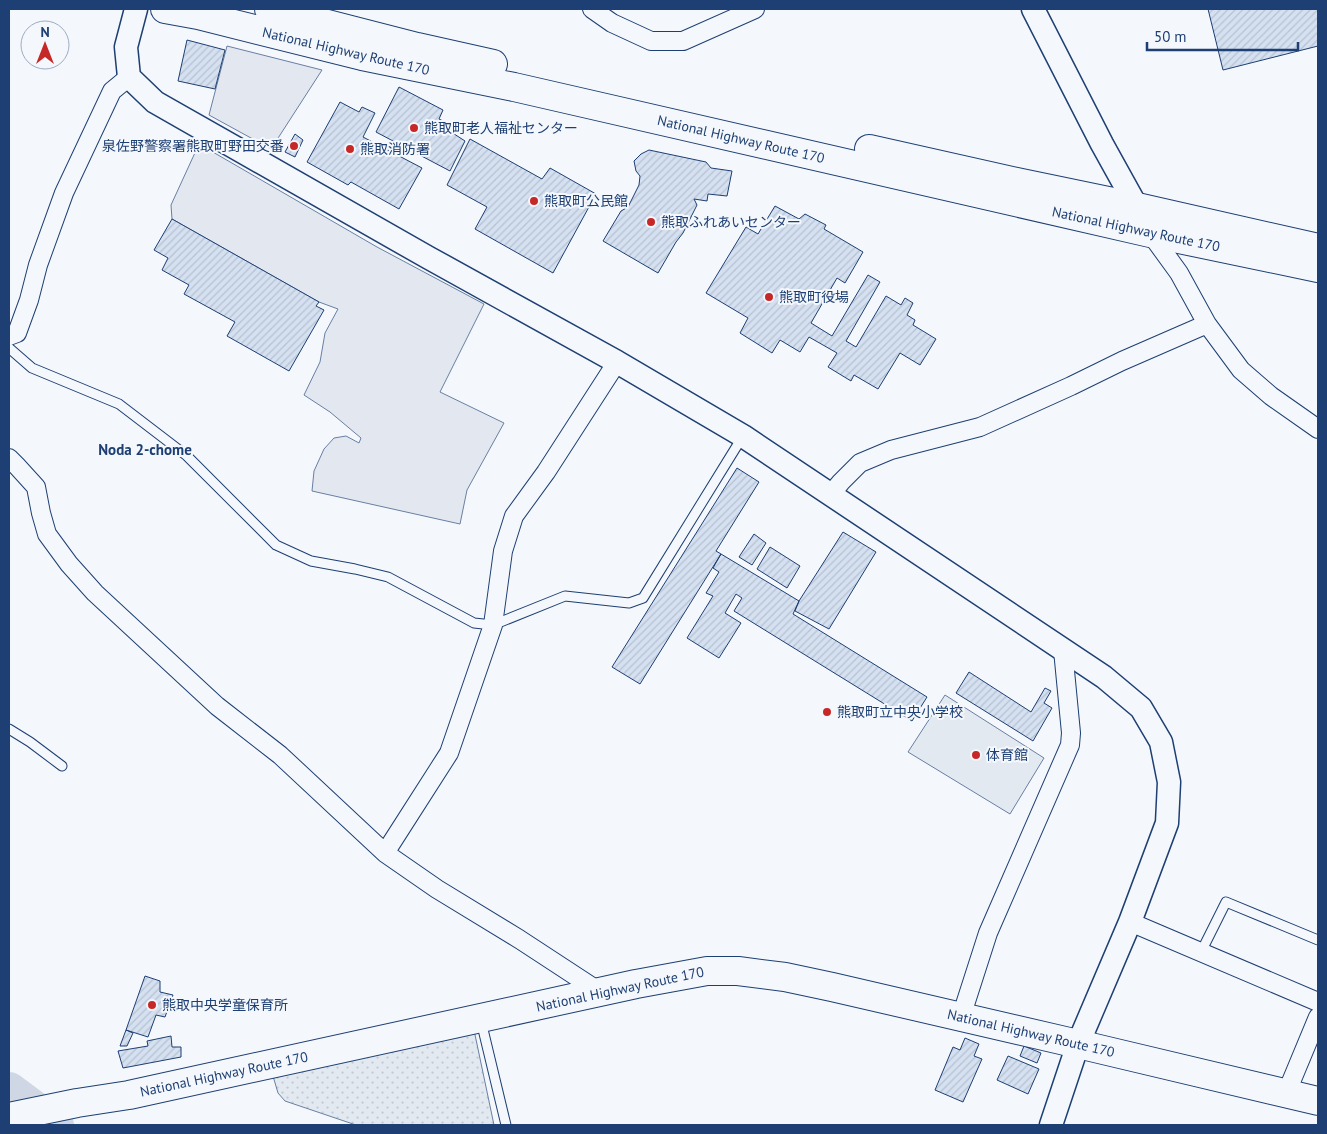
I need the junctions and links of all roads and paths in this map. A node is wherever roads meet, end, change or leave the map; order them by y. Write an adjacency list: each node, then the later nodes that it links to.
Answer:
1 (136, 9): 7 (street)
2 (165, 9): 9 (highway, National Highway Route 170)
3 (269, 9): 8 (highway, National Highway Route 170)
4 (592, 9): 5 (street)
5 (756, 9)
6 (1034, 9): 8 (street)
7 (129, 77): 13 (street); 15 (street)
8 (1137, 206): 9 (street); 10 (highway, National Highway Route 170)
9 (1150, 233): 11 (highway, National Highway Route 170); 12 (street)
10 (1318, 248)
11 (1318, 268)
12 (1207, 324): 16 (street); 19 (street)
13 (9, 336)
14 (9, 348): 20 (lane)
15 (617, 362): 17 (street); 20 (street)
16 (1318, 428)
17 (743, 436): 19 (street); 20 (lane)
18 (9, 458): 24 (street)
19 (831, 494): 21 (street)
20 (493, 625): 24 (street)
21 (1063, 650): 25 (street); 30 (street)
22 (9, 729): 23 (lane)
23 (62, 766)
24 (385, 853): 28 (street)
25 (1130, 922): 27 (street); 33 (street)
26 (1318, 940): 27 (lane)
27 (1202, 952): 29 (street)
28 (600, 992): 30 (highway, National Highway Route 170); 32 (highway, National Highway Route 170)
29 (1318, 1002)
30 (961, 1017): 33 (highway, National Highway Route 170)
31 (1318, 1017): 34 (street)
32 (480, 1018): 36 (highway, National Highway Route 170); 37 (lane)
33 (1078, 1044): 34 (highway, National Highway Route 170); 38 (street)
34 (1286, 1094): 35 (highway, National Highway Route 170)
35 (1318, 1102)
36 (9, 1117)
37 (506, 1125)
38 (1051, 1125)

